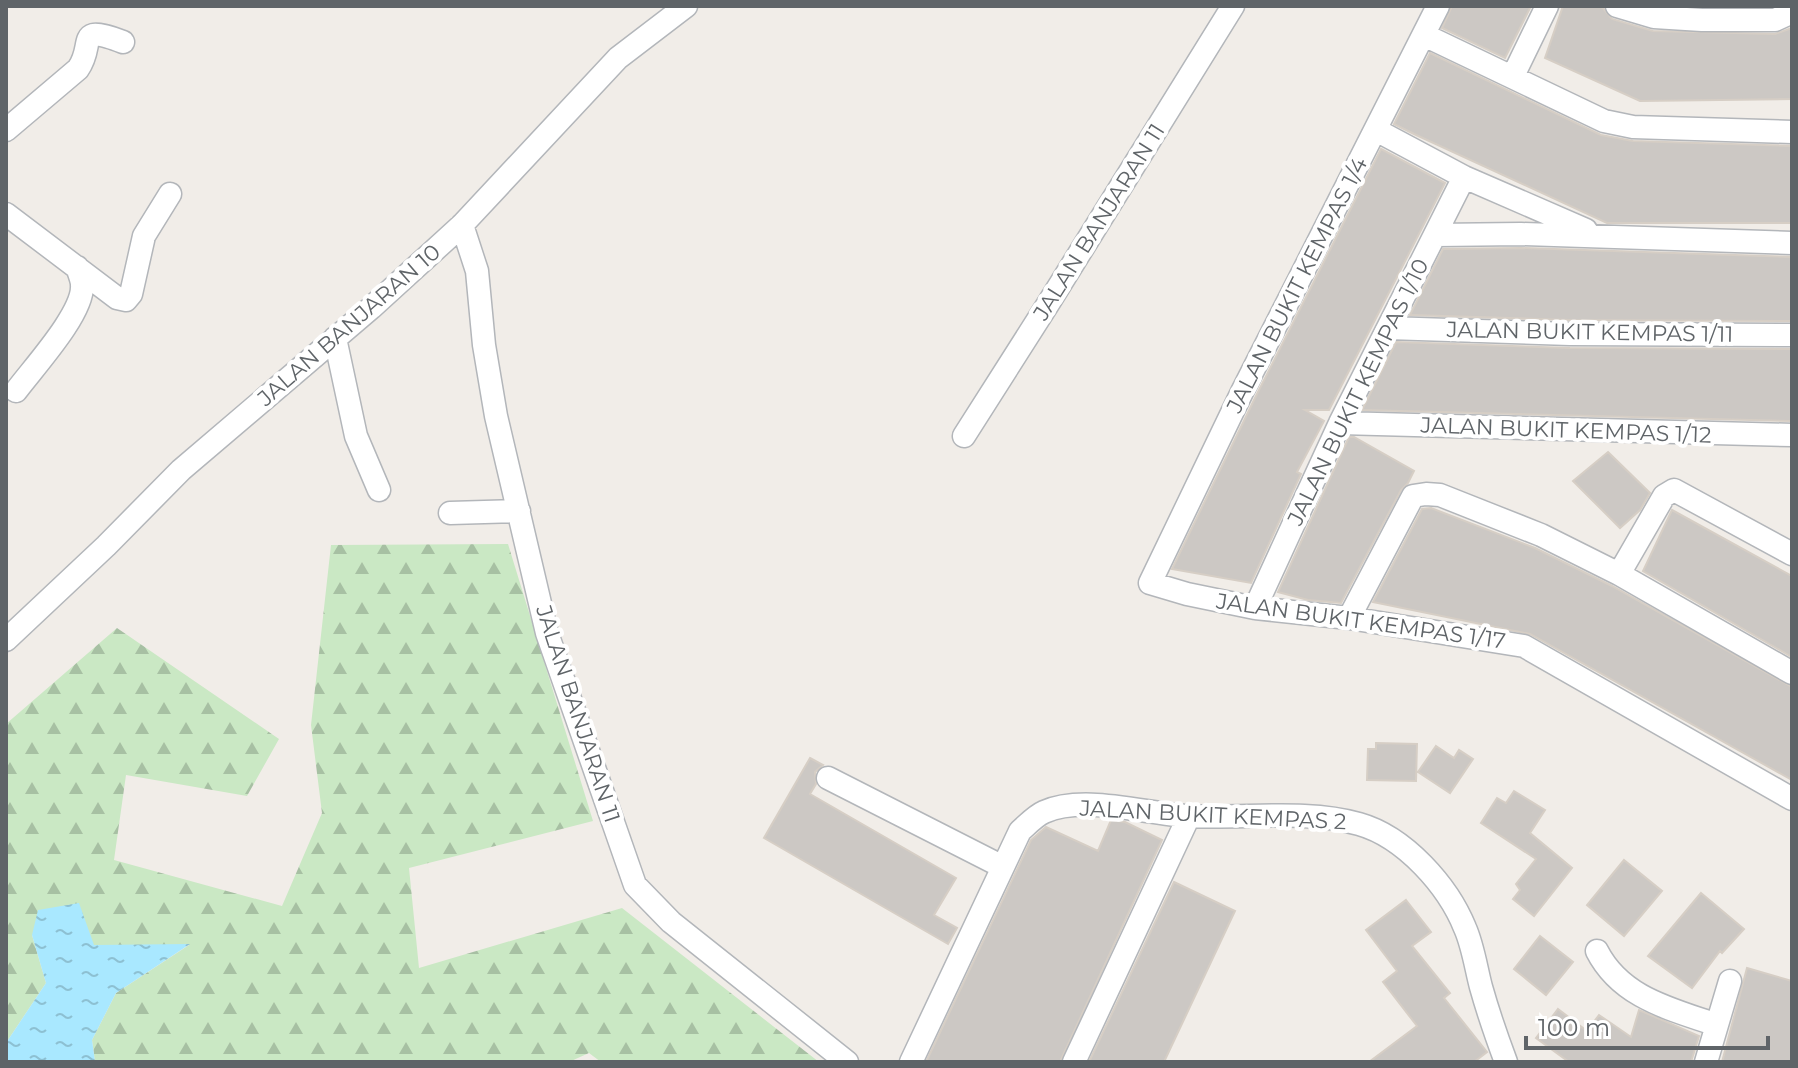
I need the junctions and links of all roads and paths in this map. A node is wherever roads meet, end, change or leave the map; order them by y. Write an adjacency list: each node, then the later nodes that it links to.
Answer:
1 (686, 6): 18 (street, JALAN BANJARAN 10)
2 (1233, 6): 29 (street, JALAN BANJARAN 11)
3 (1438, 6): 9 (street, JALAN BUKIT KEMPAS 1/4)
4 (1547, 6): 11 (street)
5 (1617, 6): 7 (street)
6 (1792, 8): 8 (street)
7 (1657, 12): 8 (street)
8 (1702, 13)
9 (1424, 35): 11 (street); 13 (street, JALAN BUKIT KEMPAS 1/4)
10 (123, 42): 12 (street)
11 (1513, 76): 14 (street)
12 (6, 130)
13 (1376, 130): 15 (street); 34 (street, JALAN BUKIT KEMPAS 1/4)
14 (1792, 132)
15 (1464, 177): 19 (street, JALAN BUKIT KEMPAS 1/10); 20 (street)
16 (170, 194): 22 (street)
17 (6, 214): 22 (street)
18 (462, 225): 25 (street, JALAN BANJARAN 10); 31 (street, JALAN BANJARAN 11)
19 (1436, 235): 20 (street); 23 (street, JALAN BUKIT KEMPAS 1/10)
20 (1606, 237): 21 (street)
21 (1792, 243)
22 (77, 267): 26 (street)
23 (1388, 328): 24 (street, JALAN BUKIT KEMPAS 1/11); 27 (street, JALAN BUKIT KEMPAS 1/10)
24 (1792, 335)
25 (335, 338): 30 (street); 38 (street, JALAN BANJARAN 10)
26 (16, 391)
27 (1340, 423): 28 (street, JALAN BUKIT KEMPAS 1/12); 36 (street, JALAN BUKIT KEMPAS 1/10)
28 (1792, 435)
29 (964, 436)
30 (379, 490)
31 (519, 511): 32 (street); 48 (street, JALAN BANJARAN 11)
32 (450, 513)
33 (1792, 554): 35 (street)
34 (1158, 566): 36 (street, JALAN BUKIT KEMPAS 1/17)
35 (1619, 574): 37 (street); 39 (street)
36 (1255, 608): 37 (street, JALAN BUKIT KEMPAS 1/17)
37 (1349, 618): 41 (street, JALAN BUKIT KEMPAS 1/17)
38 (6, 640)
39 (1792, 673)
40 (828, 778): 43 (street)
41 (1792, 799)
42 (1189, 816): 43 (street, JALAN BUKIT KEMPAS 2); 47 (street, JALAN BUKIT KEMPAS 2); 50 (street)
43 (1003, 867): 49 (street)
44 (1597, 951): 46 (street)
45 (1730, 981): 46 (street)
46 (1717, 1025): 51 (street)
47 (1502, 1060)
48 (847, 1062)
49 (911, 1062)
50 (1074, 1062)
51 (1706, 1062)

